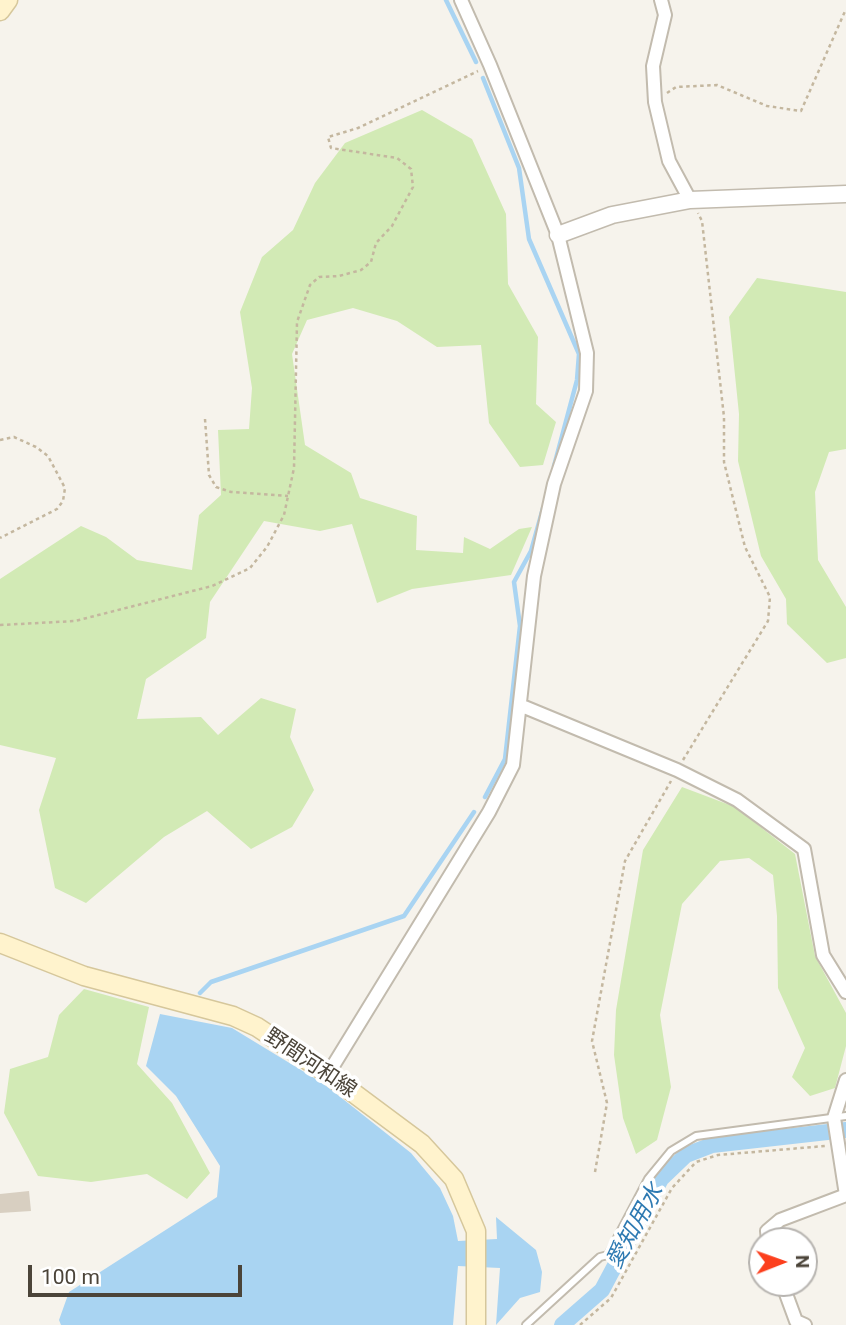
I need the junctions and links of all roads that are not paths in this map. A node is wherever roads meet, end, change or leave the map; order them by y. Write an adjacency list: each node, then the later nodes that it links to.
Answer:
1 (8, 0): 4 (main road)
2 (461, 0): 7 (street)
3 (662, 0): 6 (street)
4 (0, 11)
5 (846, 194): 6 (street)
6 (690, 200): 7 (street)
7 (558, 234): 8 (street)
8 (522, 706): 10 (street); 11 (street)
9 (0, 943): 11 (main road, 野間河和線)
10 (846, 992)
11 (328, 1074): 18 (main road, 野間河和線)
12 (846, 1080): 13 (street)
13 (840, 1117): 14 (street); 19 (lane)
14 (841, 1143): 15 (street)
15 (846, 1196): 16 (street)
16 (772, 1227)
17 (787, 1297): 20 (street)
18 (476, 1325)
19 (526, 1325)
20 (805, 1325)

